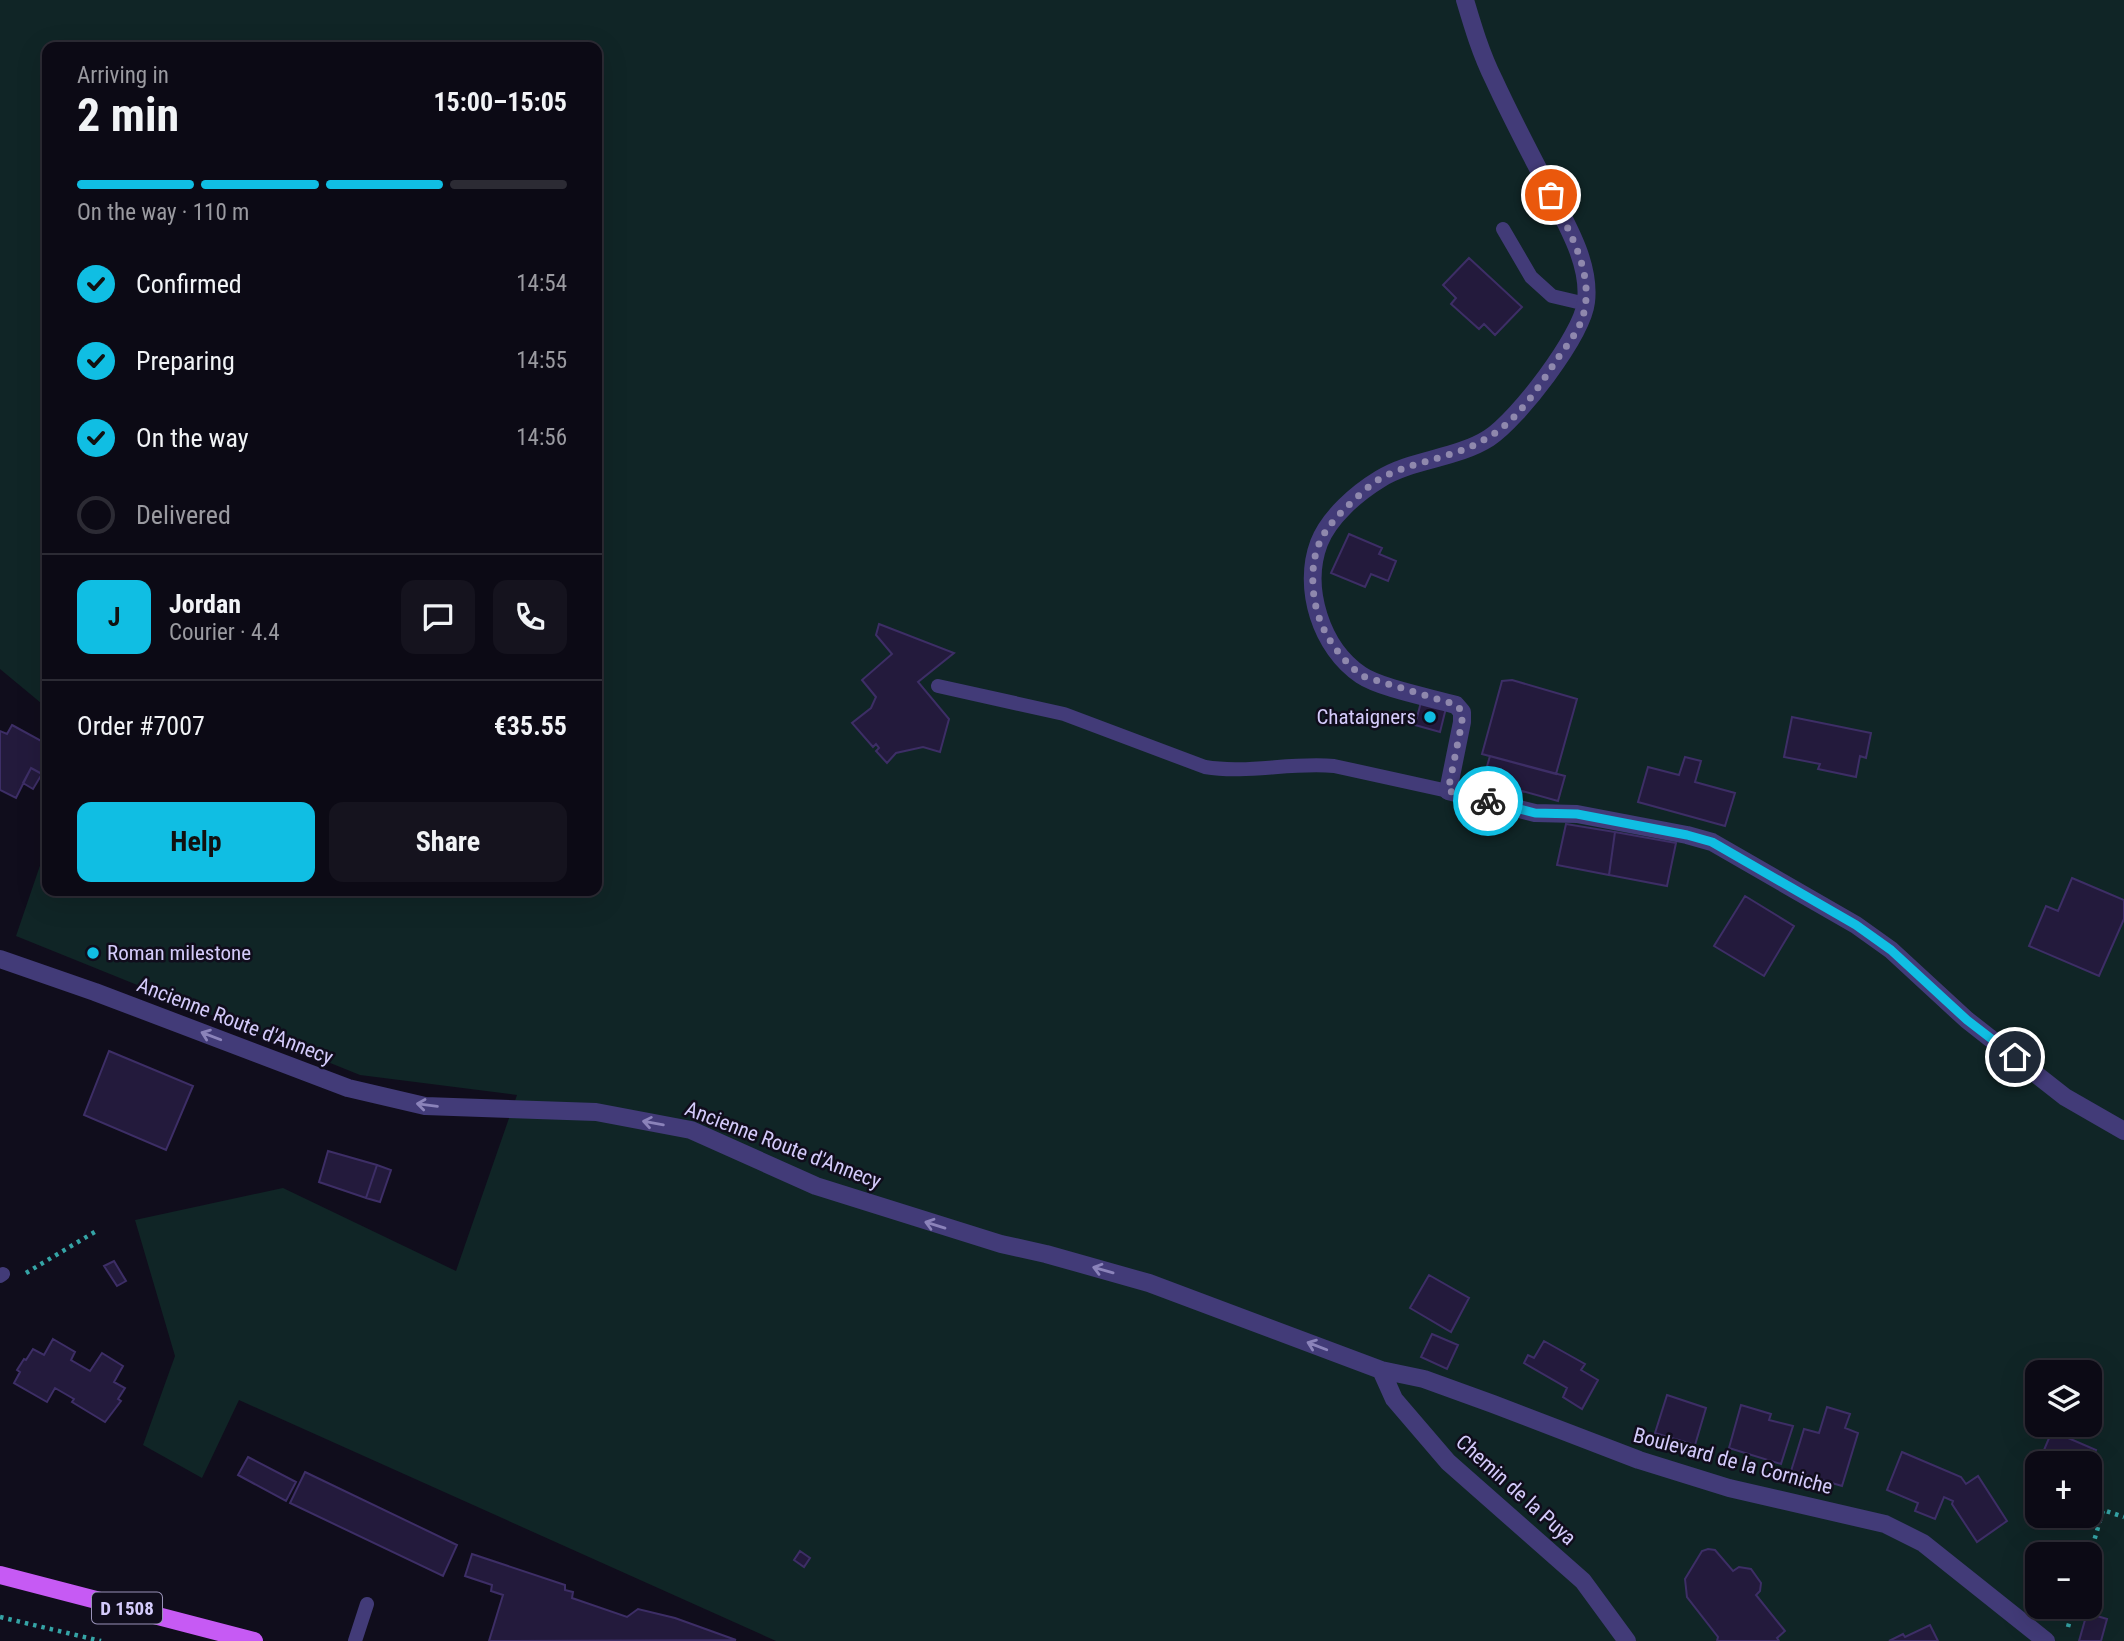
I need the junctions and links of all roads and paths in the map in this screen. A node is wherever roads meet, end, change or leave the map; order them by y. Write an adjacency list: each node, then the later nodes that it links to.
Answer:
1 (1465, 0): 3 (street)
2 (1503, 229): 3 (lane)
3 (1586, 303): 5 (street)
4 (938, 686): 5 (lane)
5 (1448, 791): 7 (street)
6 (0, 959): 10 (street, Ancienne Route d'Annecy, one-way to 6)
7 (2124, 1131)
8 (98, 1230): 9 (path)
9 (2, 1275)
10 (1381, 1370): 19 (street, Chemin de la Puya); 20 (street, Boulevard de la Corniche)
11 (2124, 1517): 12 (path)
12 (2094, 1542)
13 (0, 1575): 17 (main road, D 1508)
14 (367, 1604): 18 (lane)
15 (0, 1617): 16 (path)
16 (101, 1641)
17 (254, 1641)
18 (355, 1641)
19 (1627, 1641)
20 (2046, 1641)

